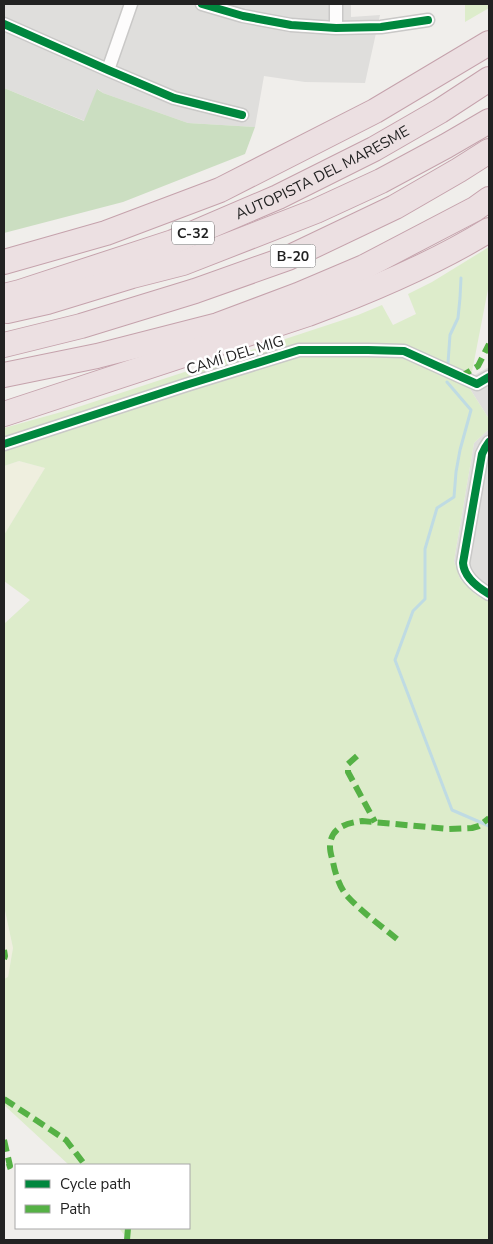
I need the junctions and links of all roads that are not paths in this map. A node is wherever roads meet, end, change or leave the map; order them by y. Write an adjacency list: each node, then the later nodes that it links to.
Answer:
1 (131, 4): 9 (street)
2 (202, 4): 6 (street)
3 (336, 4): 6 (street)
4 (428, 20): 6 (street)
5 (4, 24): 9 (street)
6 (336, 28)
7 (489, 33): 11 (highway)
8 (489, 43): 11 (highway)
9 (108, 70): 12 (street)
10 (489, 79): 18 (highway, AUTOPISTA DEL MARESME / C-32)
11 (407, 93): 17 (highway)
12 (242, 115)
13 (489, 121): 19 (highway, B-20)
14 (489, 150): 22 (highway, B-20)
15 (489, 199): 21 (highway)
16 (489, 230): 20 (highway)
17 (4, 262)
18 (4, 296)
19 (4, 312)
20 (308, 314): 21 (highway); 25 (highway)
21 (185, 334): 23 (highway)
22 (4, 345)
23 (4, 375)
24 (489, 377): 27 (street, CAMÍ DEL MIG)
25 (4, 414)
26 (489, 442): 28 (street)
27 (4, 444)
28 (489, 594)

